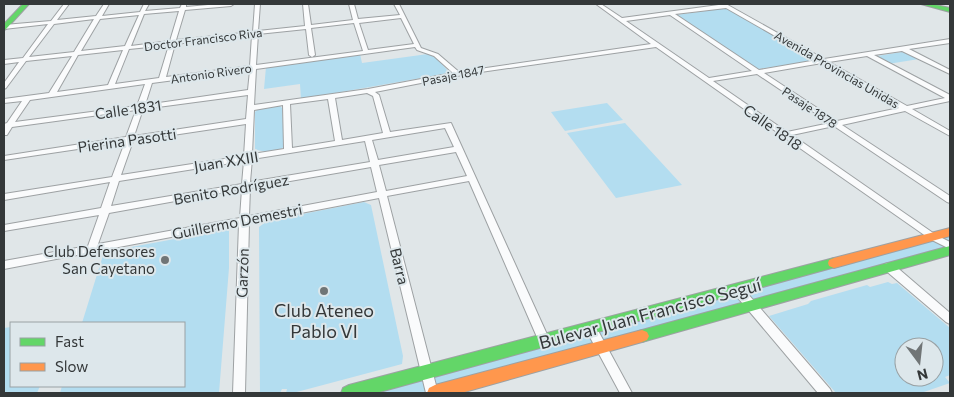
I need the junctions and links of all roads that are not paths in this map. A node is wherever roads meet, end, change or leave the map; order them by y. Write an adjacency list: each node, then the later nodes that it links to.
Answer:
1 (18, 4): 23 (main road)
2 (26, 4): 23 (main road)
3 (66, 4): 21 (street)
4 (106, 4): 18 (street)
5 (146, 4): 16 (street)
6 (230, 4): 14 (street)
7 (257, 4): 25 (street, Garzón)
8 (305, 4): 24 (street)
9 (351, 4): 22 (street)
10 (397, 4): 19 (street)
11 (598, 4): 20 (street, Calle 1818)
12 (924, 4): 15 (main road)
13 (725, 5): 17 (street); 37 (street, Avenida Provincias Unidas)
14 (184, 6): 16 (street); 27 (street)
15 (950, 10)
16 (143, 12): 18 (street); 30 (street)
17 (670, 13): 20 (street); 40 (street, Pasaje 1878)
18 (98, 16): 21 (street); 33 (street)
19 (402, 16): 22 (street, Doctor Francisco Riva); 28 (street)
20 (620, 20): 29 (street, Calle 1818)
21 (53, 21): 23 (street); 36 (street)
22 (357, 21): 24 (street, Doctor Francisco Riva); 32 (street)
23 (4, 25)
24 (308, 27): 25 (street, Doctor Francisco Riva); 35 (street)
25 (255, 33): 27 (street, Doctor Francisco Riva); 39 (street, Garzón)
26 (950, 41): 31 (street)
27 (173, 42): 30 (street, Doctor Francisco Riva); 43 (street)
28 (417, 45): 32 (street, Antonio Rivero); 42 (street)
29 (656, 45): 42 (street, Pasaje 1847); 44 (street, Calle 1818)
30 (127, 48): 33 (street, Doctor Francisco Riva); 47 (street)
31 (903, 48): 34 (street); 41 (street)
32 (366, 52): 39 (street, Antonio Rivero)
33 (76, 53): 36 (street, Doctor Francisco Riva); 50 (street)
34 (866, 54): 37 (street); 53 (street)
35 (312, 55)
36 (25, 59): 38 (street, Doctor Francisco Riva); 46 (street)
37 (824, 61): 40 (street); 58 (street, Avenida Provincias Unidas)
38 (4, 62)
39 (253, 68): 43 (street, Antonio Rivero); 49 (street, Garzón)
40 (758, 72): 44 (street); 60 (street, Pasaje 1878)
41 (950, 72)
42 (458, 74): 48 (street, Pasaje 1847)
43 (162, 80): 45 (street, Antonio Rivero)
44 (706, 80): 63 (street, Calle 1818)
45 (149, 82): 47 (street, Antonio Rivero); 56 (street)
46 (4, 87)
47 (110, 87): 50 (street, Antonio Rivero)
48 (368, 91): 51 (street, Pasaje 1847); 65 (street)
49 (252, 92): 56 (street, Calle 1831); 57 (street, Garzón)
50 (52, 94): 52 (street, Antonio Rivero)
51 (331, 96): 55 (street, Pasaje 1847); 68 (street)
52 (28, 97): 54 (street, Antonio Rivero); 61 (street)
53 (950, 99): 58 (street)
54 (4, 101)
55 (286, 103): 57 (street, Pasaje 1847); 70 (street)
56 (140, 107): 61 (street, Calle 1831); 67 (street)
57 (251, 108): 59 (street, Garzón)
58 (907, 109): 60 (street); 64 (street, Avenida Provincias Unidas)
59 (250, 121): 67 (street, Pierina Pasotti); 72 (street, Garzón)
60 (836, 124): 63 (street); 79 (street, Pasaje 1878)
61 (6, 126): 62 (street)
62 (4, 133)
63 (784, 134): 84 (street, Calle 1818)
64 (950, 134)
65 (387, 135): 66 (street, Juan XXIII); 69 (street, Juan XXIII)
66 (368, 138): 68 (street, Juan XXIII); 73 (street, Barra)
67 (130, 139): 71 (street, Pierina Pasotti); 75 (street)
68 (338, 143): 70 (street, Juan XXIII)
69 (458, 149): 73 (street, Benito Rodríguez); 74 (street)
70 (288, 151): 72 (street, Juan XXIII)
71 (4, 158)
72 (248, 158): 75 (street, Juan XXIII); 76 (street, Garzón)
73 (374, 164): 76 (street, Benito Rodríguez); 77 (street, Barra)
74 (470, 178): 77 (street, Guillermo Demestri); 94 (street)
75 (116, 179): 78 (street, Juan XXIII); 80 (street)
76 (246, 186): 80 (street, Benito Rodríguez); 81 (street, Garzón)
77 (382, 194): 81 (street, Guillermo Demestri); 96 (street, Barra)
78 (4, 197)
79 (950, 200)
80 (105, 210): 82 (street, Benito Rodríguez); 86 (street)
81 (244, 220): 86 (street, Guillermo Demestri); 97 (street, Garzón)
82 (4, 228)
83 (950, 232): 84 (main road, Bulevar Juan Francisco Seguí)
84 (933, 237): 85 (street, Calle 1818); 90 (main road, Bulevar Juan Francisco Seguí)
85 (950, 246)
86 (92, 248): 88 (street, Guillermo Demestri)
87 (950, 250): 89 (main road, Bulevar Juan Francisco Seguí)
88 (4, 265)
89 (889, 267): 91 (main road, Bulevar Juan Francisco Seguí); 92 (street)
90 (737, 289): 91 (street); 93 (main road, Bulevar Juan Francisco Seguí)
91 (751, 305): 95 (main road, Bulevar Juan Francisco Seguí); 101 (street)
92 (950, 319)
93 (591, 328): 94 (main road, Bulevar Juan Francisco Seguí); 95 (street)
94 (544, 341): 96 (main road, Bulevar Juan Francisco Seguí)
95 (601, 347): 99 (main road, Bulevar Juan Francisco Seguí); 100 (street)
96 (427, 372): 98 (main road, Bulevar Juan Francisco Seguí); 99 (street, Barra)
97 (239, 393)
98 (349, 393)
99 (433, 393)
100 (626, 393)
101 (826, 393)

